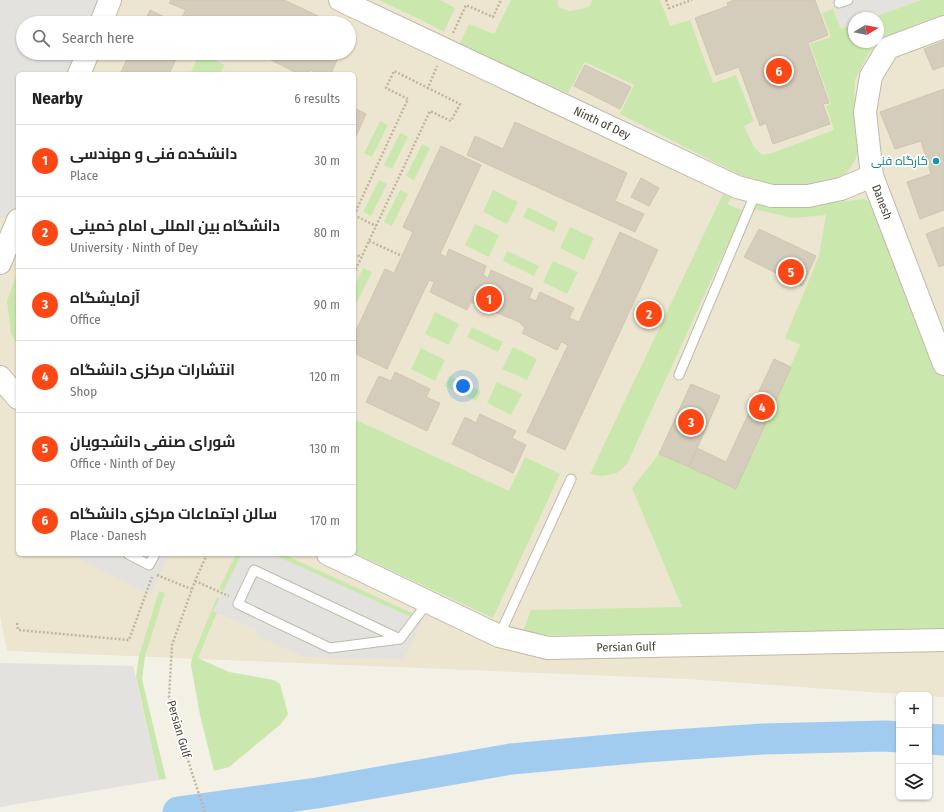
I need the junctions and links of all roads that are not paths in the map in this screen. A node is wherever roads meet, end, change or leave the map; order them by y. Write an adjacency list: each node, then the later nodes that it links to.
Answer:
1 (110, 0): 3 (street)
2 (340, 0): 8 (street, Ninth of Dey)
3 (104, 16)
4 (944, 27): 7 (street, Danesh)
5 (85, 60): 6 (street)
6 (80, 72)
7 (872, 176): 8 (street, Ninth of Dey); 11 (street, Danesh)
8 (756, 192): 12 (lane)
9 (16, 225): 10 (street)
10 (0, 263)
11 (944, 364)
12 (679, 375)
13 (0, 377): 14 (street)
14 (16, 396)
15 (571, 479): 20 (lane)
16 (132, 556): 17 (lane)
17 (154, 556)
18 (332, 556): 19 (street, Persian Gulf)
19 (428, 602): 20 (street, Persian Gulf); 21 (lane)
20 (499, 636): 22 (street, Persian Gulf)
21 (400, 639): 21 (lane)
22 (944, 640)

